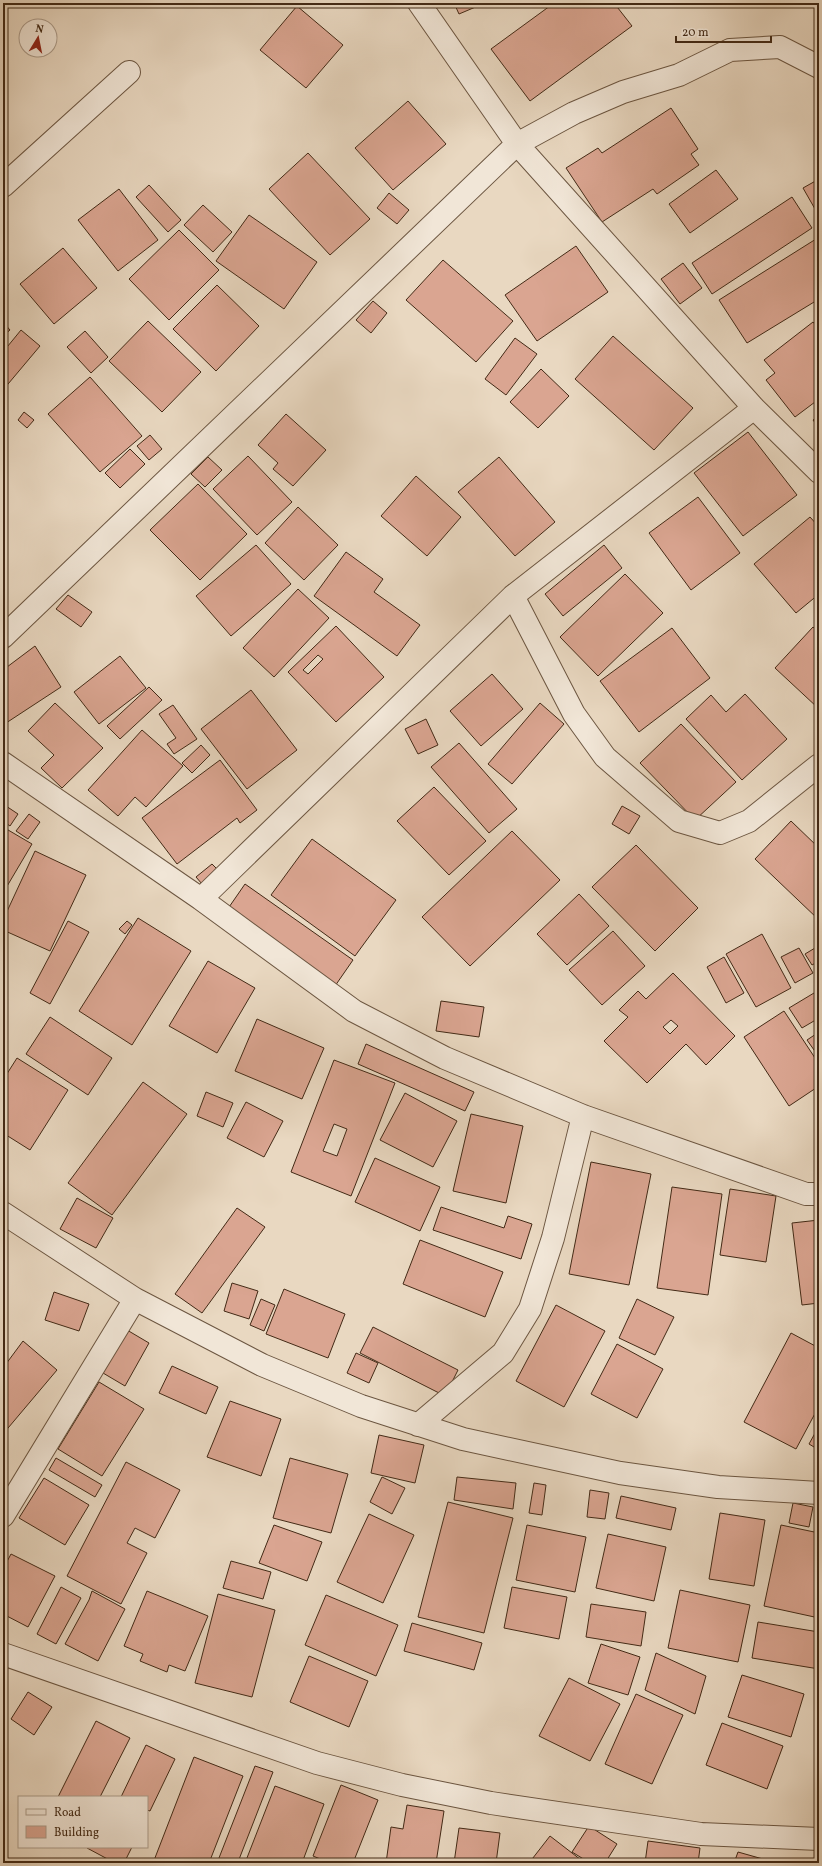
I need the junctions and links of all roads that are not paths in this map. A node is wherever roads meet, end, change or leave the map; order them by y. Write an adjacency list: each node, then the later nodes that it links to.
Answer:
1 (419, 3): 4 (street)
2 (819, 67): 4 (street)
3 (129, 72): 5 (street)
4 (517, 144): 6 (street); 9 (street)
5 (3, 186)
6 (754, 408): 7 (street); 8 (street)
7 (819, 472)
8 (513, 596): 11 (street); 12 (street)
9 (3, 637)
10 (3, 763): 12 (street)
11 (819, 765)
12 (201, 899): 13 (street)
13 (583, 1116): 14 (street); 17 (street)
14 (819, 1194)
15 (3, 1212): 16 (street)
16 (135, 1299): 17 (street); 19 (street)
17 (418, 1424): 18 (street)
18 (819, 1493)
19 (3, 1516)
20 (3, 1654): 21 (street)
21 (819, 1839)

